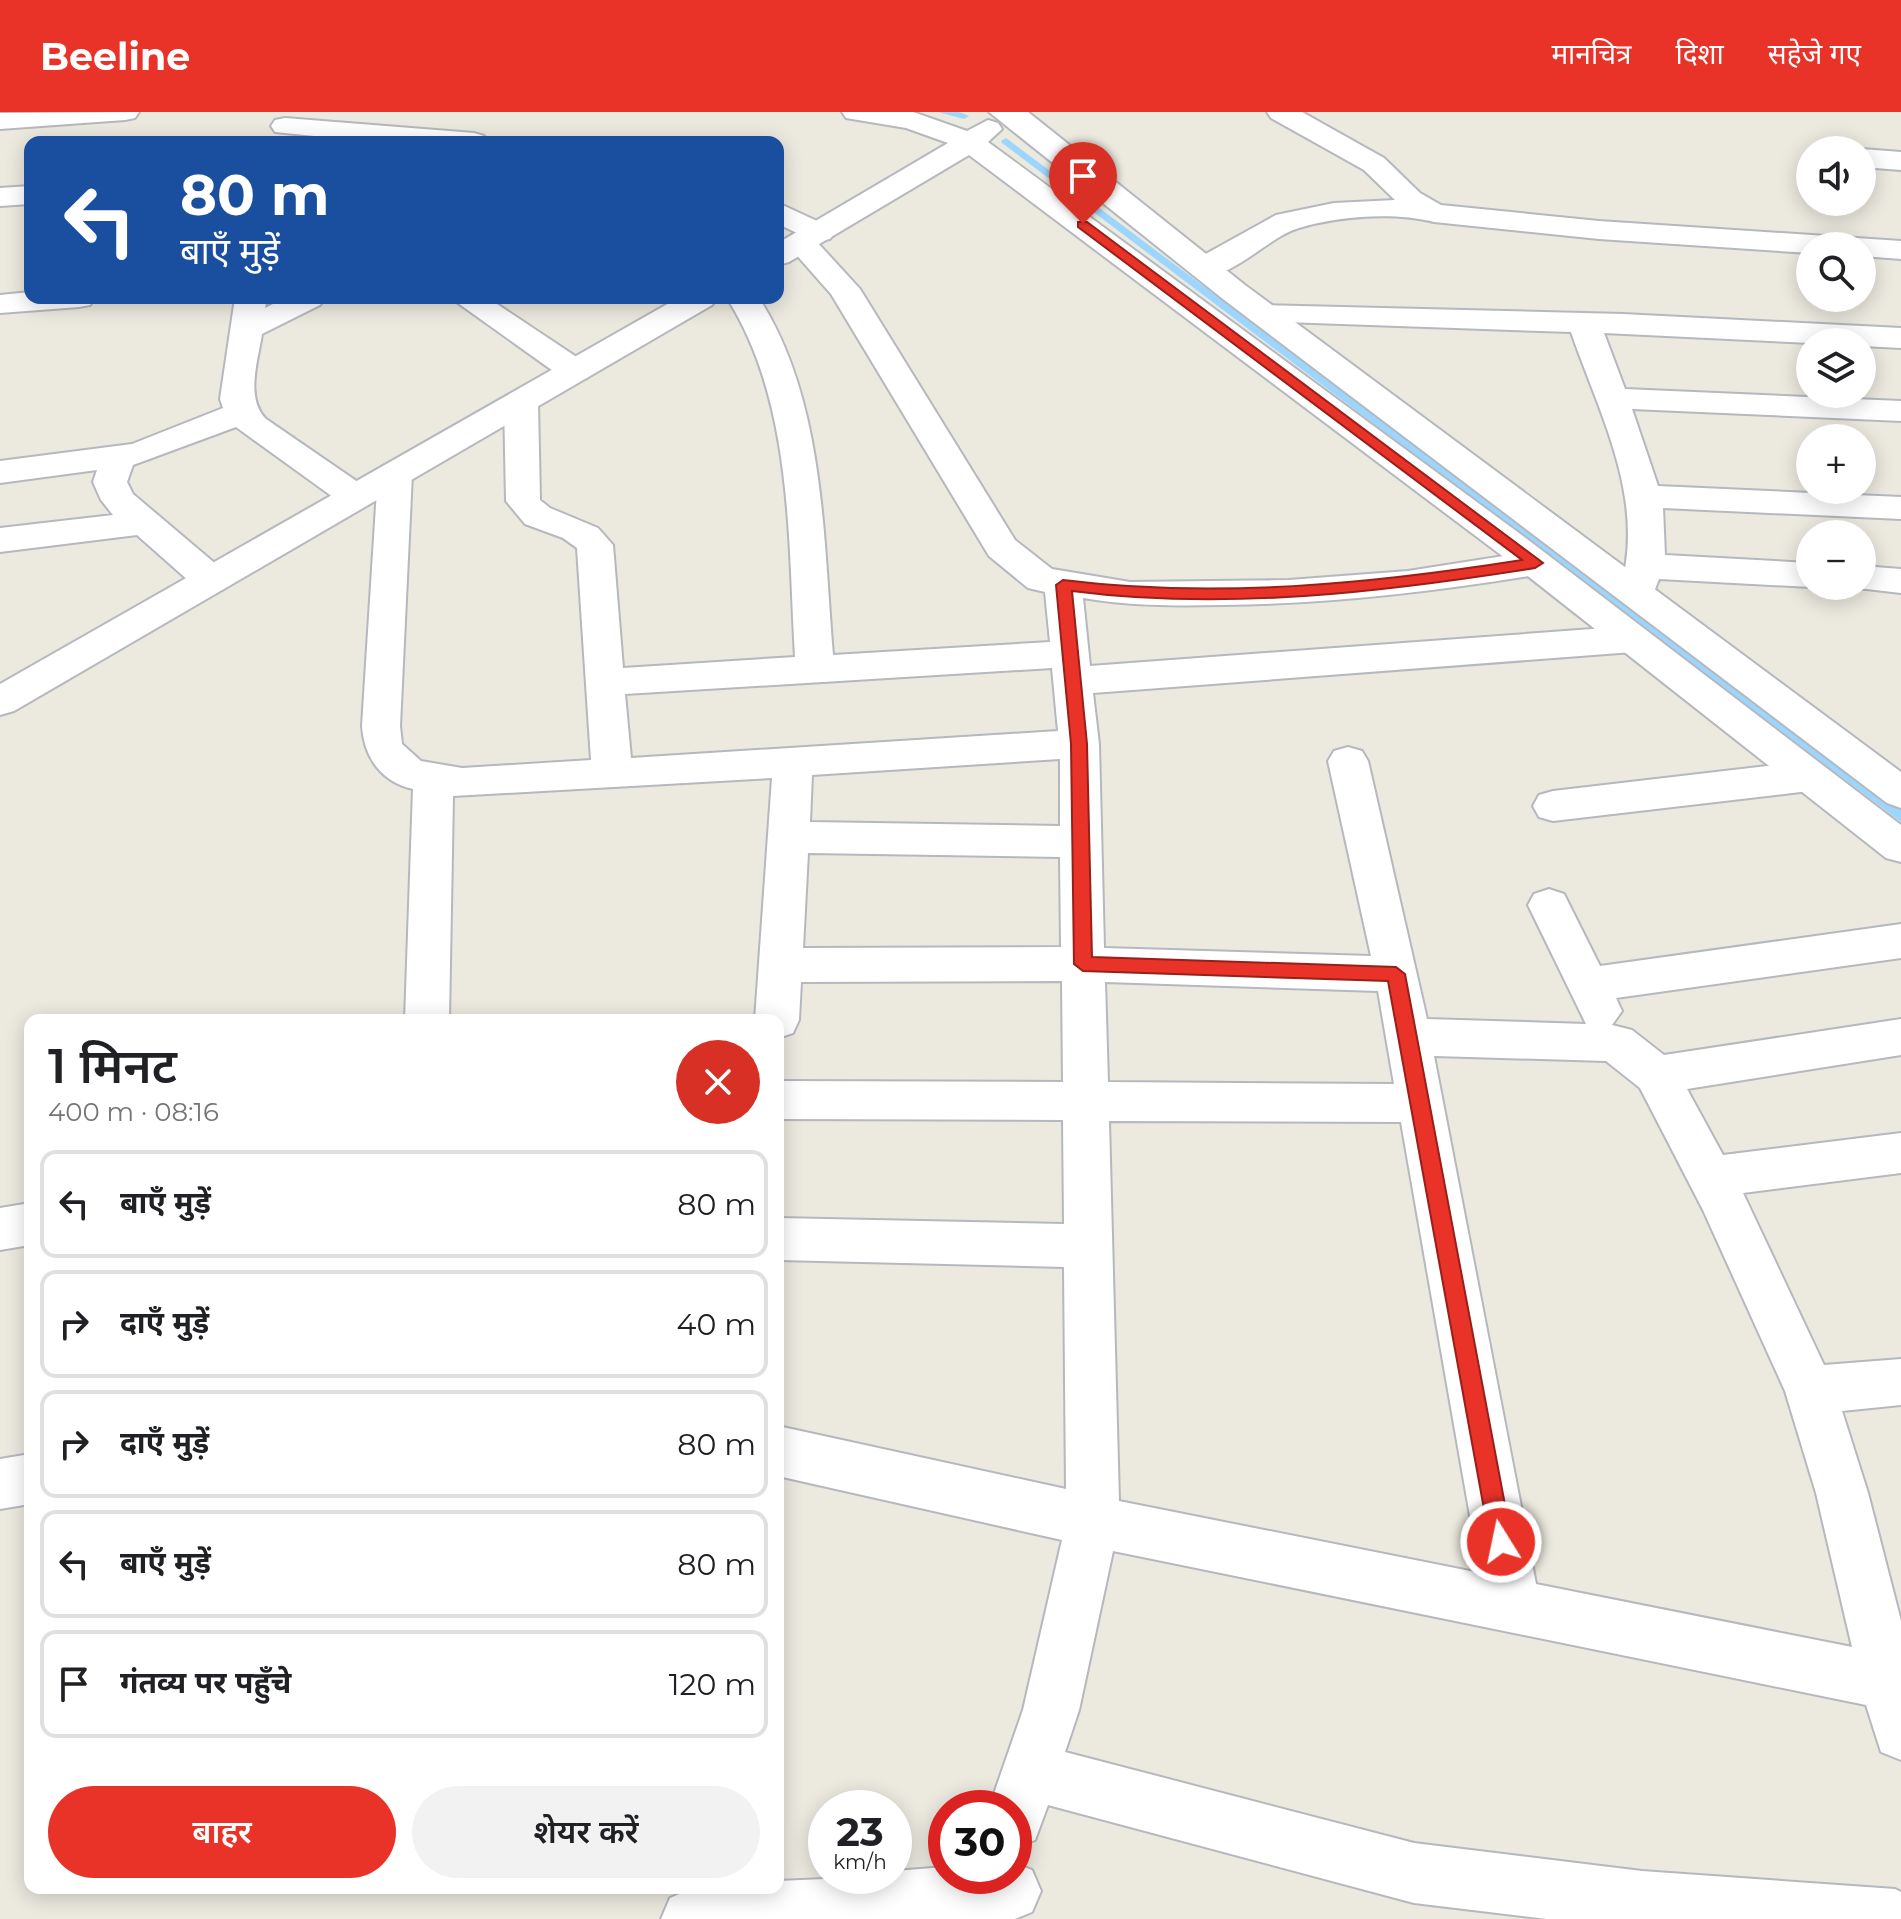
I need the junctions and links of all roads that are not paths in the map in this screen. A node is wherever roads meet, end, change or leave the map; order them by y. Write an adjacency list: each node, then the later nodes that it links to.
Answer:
1 (125, 112): 5 (street)
2 (856, 112): 8 (street)
3 (1281, 112): 13 (street)
4 (1012, 113): 8 (street); 19 (street)
5 (0, 121)
6 (285, 127): 7 (street)
7 (398, 136)
8 (968, 141): 16 (street); 43 (street)
9 (1876, 159): 10 (street)
10 (1901, 161)
11 (24, 195): 12 (street)
12 (0, 197)
13 (1420, 207): 15 (street); 19 (street)
14 (784, 221): 16 (street)
15 (1796, 243)
16 (799, 244): 49 (street)
17 (1876, 248): 18 (street)
18 (1901, 250)
19 (1204, 268): 27 (street)
20 (24, 302): 21 (street)
21 (0, 304)
22 (286, 304): 26 (street)
23 (476, 304): 30 (street)
24 (691, 304): 30 (street)
25 (748, 304): 51 (street)
26 (248, 314): 34 (street)
27 (1263, 314): 28 (street); 45 (street)
28 (1584, 323): 29 (street); 31 (street)
29 (1901, 338)
30 (575, 371): 32 (street)
31 (1610, 398): 33 (street); 38 (street)
32 (521, 402): 37 (street); 53 (street)
33 (1901, 411)
34 (241, 413): 35 (street); 39 (street)
35 (119, 458): 36 (street); 41 (street)
36 (0, 472)
37 (395, 474): 39 (street); 60 (street)
38 (1643, 496): 40 (street); 45 (street)
39 (356, 497): 47 (street)
40 (1901, 508)
41 (140, 523): 42 (street); 47 (street)
42 (0, 540)
43 (1535, 563): 49 (street); 50 (street)
44 (1796, 575): 45 (street)
45 (1641, 579): 61 (street)
46 (1876, 579): 48 (street)
47 (211, 580): 54 (street)
48 (1901, 581)
49 (1063, 585): 52 (street)
50 (1633, 639): 52 (street); 59 (street)
51 (815, 668): 52 (street); 53 (street)
52 (1071, 668): 55 (street)
53 (605, 682): 58 (street)
54 (0, 701)
55 (1079, 744): 57 (street); 64 (street)
56 (1348, 761): 70 (street)
57 (793, 764): 58 (street); 63 (street)
58 (612, 774): 60 (street)
59 (1809, 776): 62 (street); 65 (street)
60 (433, 779): 72 (street)
61 (1898, 785)
62 (1553, 806)
63 (788, 837): 64 (street); 69 (street)
64 (1080, 842): 68 (street)
65 (1901, 847)
66 (1549, 905): 71 (street)
67 (1901, 941): 71 (street)
68 (1083, 964): 69 (street); 70 (street); 79 (street)
69 (780, 965): 73 (street)
70 (1396, 974): 74 (street)
71 (1587, 985): 76 (street)
72 (427, 1014)
73 (777, 1014)
74 (1407, 1037): 76 (street); 80 (street)
75 (1901, 1037): 77 (street)
76 (1616, 1043): 77 (street)
77 (1656, 1075): 82 (street)
78 (784, 1100): 79 (street)
79 (1084, 1102): 80 (street); 86 (street)
80 (1419, 1103): 93 (street)
81 (1901, 1153): 82 (street)
82 (1710, 1177): 88 (street)
83 (24, 1225): 84 (street)
84 (0, 1229)
85 (784, 1239): 86 (street)
86 (1087, 1246): 92 (street)
87 (1901, 1382): 88 (street)
88 (1810, 1390): 94 (street)
89 (784, 1452): 92 (street)
90 (24, 1480): 91 (street)
91 (0, 1484)
92 (1093, 1521): 93 (street); 96 (street)
93 (1513, 1605): 94 (street)
94 (1889, 1682): 95 (street)
95 (1901, 1732)
96 (1024, 1790)
97 (1032, 1797): 100 (street)
98 (1012, 1895): 99 (street)
99 (691, 1919)
100 (1895, 1919)

